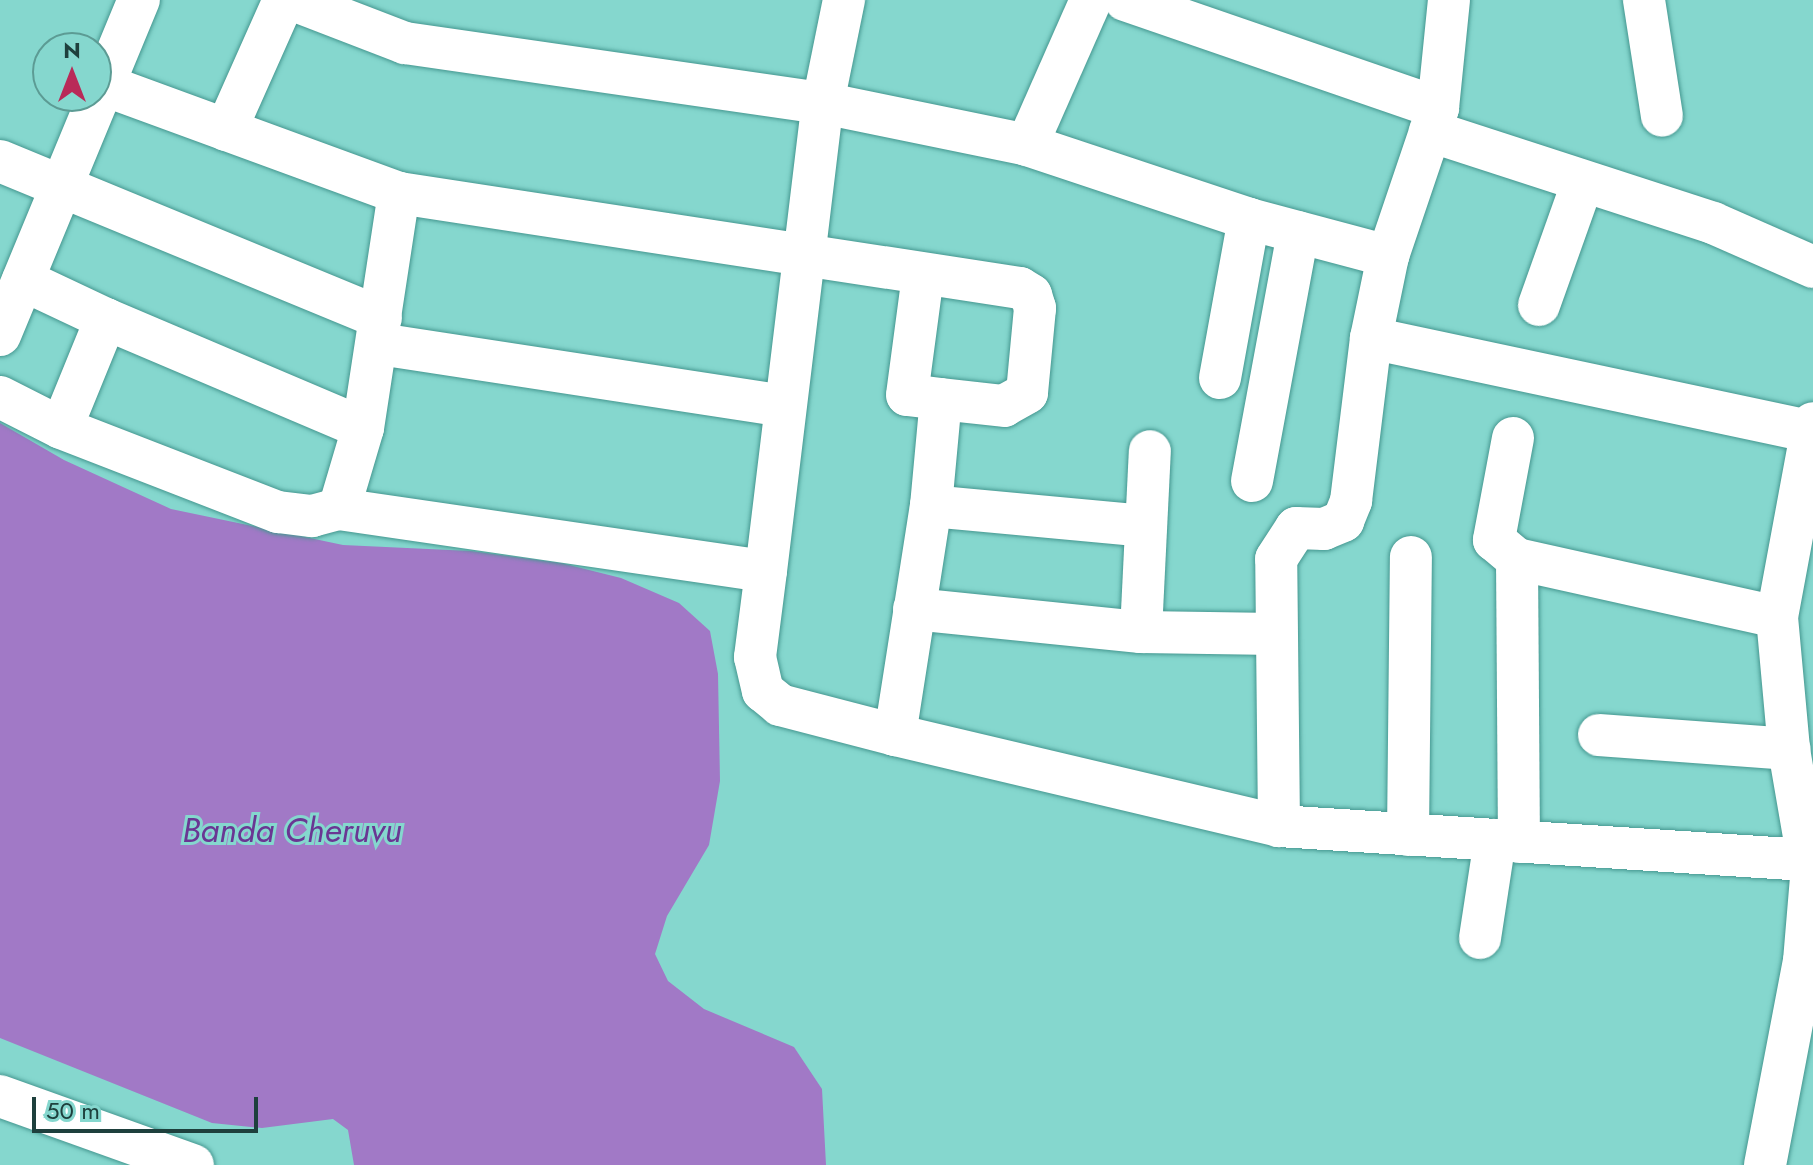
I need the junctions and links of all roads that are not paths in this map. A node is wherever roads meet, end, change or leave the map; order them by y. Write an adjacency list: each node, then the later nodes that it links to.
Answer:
1 (139, 0): 9 (street)
2 (284, 0): 15 (street)
3 (293, 0): 11 (street)
4 (844, 0): 11 (street)
5 (1091, 0): 16 (street)
6 (1125, 0): 14 (street)
7 (1449, 0): 14 (street)
8 (1644, 0): 13 (street)
9 (112, 66)
10 (112, 88): 15 (street)
11 (823, 103): 16 (street); 24 (street)
12 (93, 112): 19 (street)
13 (1662, 116)
14 (1434, 120): 18 (street); 23 (street)
15 (226, 130): 20 (street)
16 (1027, 145): 21 (street)
17 (0, 161): 19 (street)
18 (1582, 184): 25 (street); 28 (street)
19 (61, 188): 27 (street); 30 (street)
20 (399, 193): 24 (street); 30 (street)
21 (1249, 219): 22 (street); 33 (street)
22 (1298, 232): 23 (street); 42 (street)
23 (1388, 256): 32 (street)
24 (803, 259): 26 (street); 36 (street)
25 (1813, 267)
26 (923, 275): 35 (street); 35 (street)
27 (23, 280): 29 (street); 31 (street)
28 (1539, 305)
29 (106, 319): 37 (street); 38 (street)
30 (380, 331): 36 (street); 38 (street)
31 (0, 335)
32 (1371, 338): 39 (street); 53 (street)
33 (1220, 378)
34 (0, 397): 44 (street)
35 (941, 399): 43 (street)
36 (783, 406): 49 (street)
37 (70, 407)
38 (363, 428): 44 (street)
39 (1812, 429): 45 (street)
40 (1513, 438): 48 (street)
41 (1150, 451): 46 (street)
42 (1252, 481)
43 (931, 506): 46 (street); 50 (street)
44 (339, 509): 49 (street)
45 (1805, 512): 51 (street)
46 (1145, 526): 52 (street)
47 (1411, 557): 58 (street)
48 (1517, 559): 51 (street); 59 (street)
49 (766, 571): 54 (street)
50 (914, 609): 52 (street); 54 (street)
51 (1777, 617): 56 (street)
52 (1141, 632): 53 (street)
53 (1276, 634): 57 (street)
54 (895, 735): 57 (street)
55 (1599, 735): 56 (street)
56 (1789, 749): 60 (street)
57 (1279, 826): 58 (street)
58 (1408, 835): 59 (street)
59 (1507, 841): 60 (street); 61 (street)
60 (1810, 872): 62 (street)
61 (1480, 938)
62 (1809, 964): 65 (street)
63 (0, 1096): 64 (street)
64 (193, 1165)
65 (1765, 1165)

